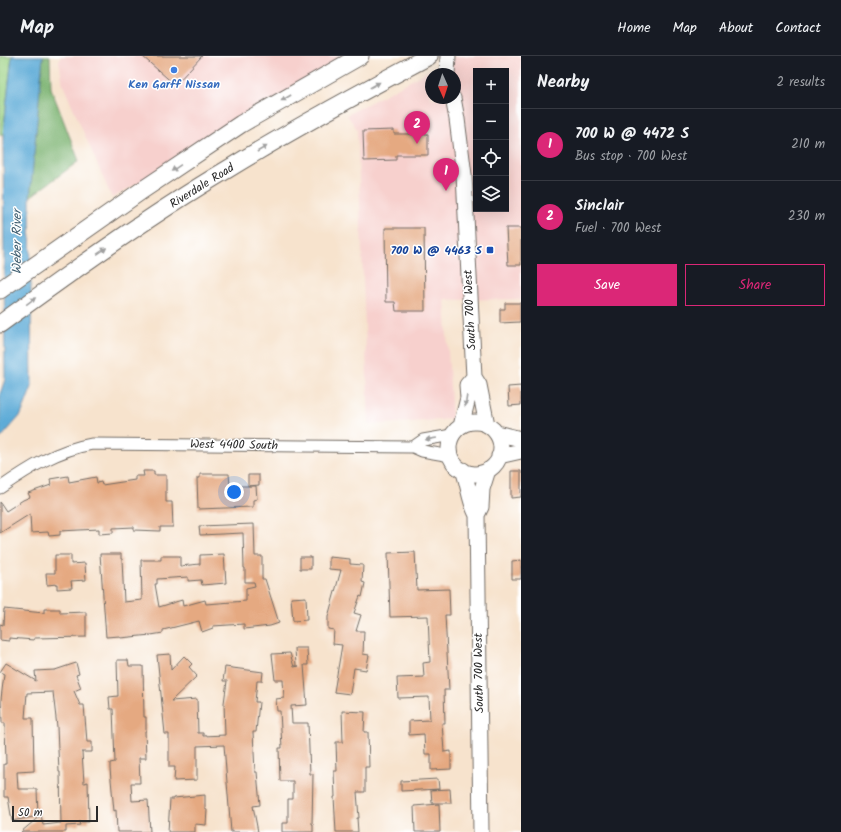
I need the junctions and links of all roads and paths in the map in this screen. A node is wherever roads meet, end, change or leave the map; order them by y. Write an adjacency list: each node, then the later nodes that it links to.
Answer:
1 (360, 56): 6 (main road, one-way to 6)
2 (448, 56): 4 (street)
3 (422, 60): 7 (main road, Riverdale Road, one-way to 3)
4 (447, 68)
5 (453, 104): 10 (street, South 700 West)
6 (141, 191): 7 (main road); 8 (main road)
7 (158, 213): 9 (main road, Riverdale Road, one-way to 7)
8 (0, 290)
9 (0, 324)
10 (474, 377): 11 (street, South 700 West); 12 (street, South 700 West, one-way to 12)
11 (491, 429): 12 (street); 13 (street); 17 (street)
12 (456, 431): 14 (street, West 4400 South, one-way to 14); 16 (street)
13 (521, 439)
14 (413, 447): 16 (street, West 4400 South); 20 (street, West 4400 South)
15 (521, 451): 17 (street)
16 (451, 456): 18 (street)
17 (499, 456): 19 (street)
18 (463, 470): 19 (street); 21 (street, South 700 West)
19 (488, 470): 21 (street, South 700 West)
20 (0, 488)
21 (477, 515): 22 (street, South 700 West)
22 (480, 832)

